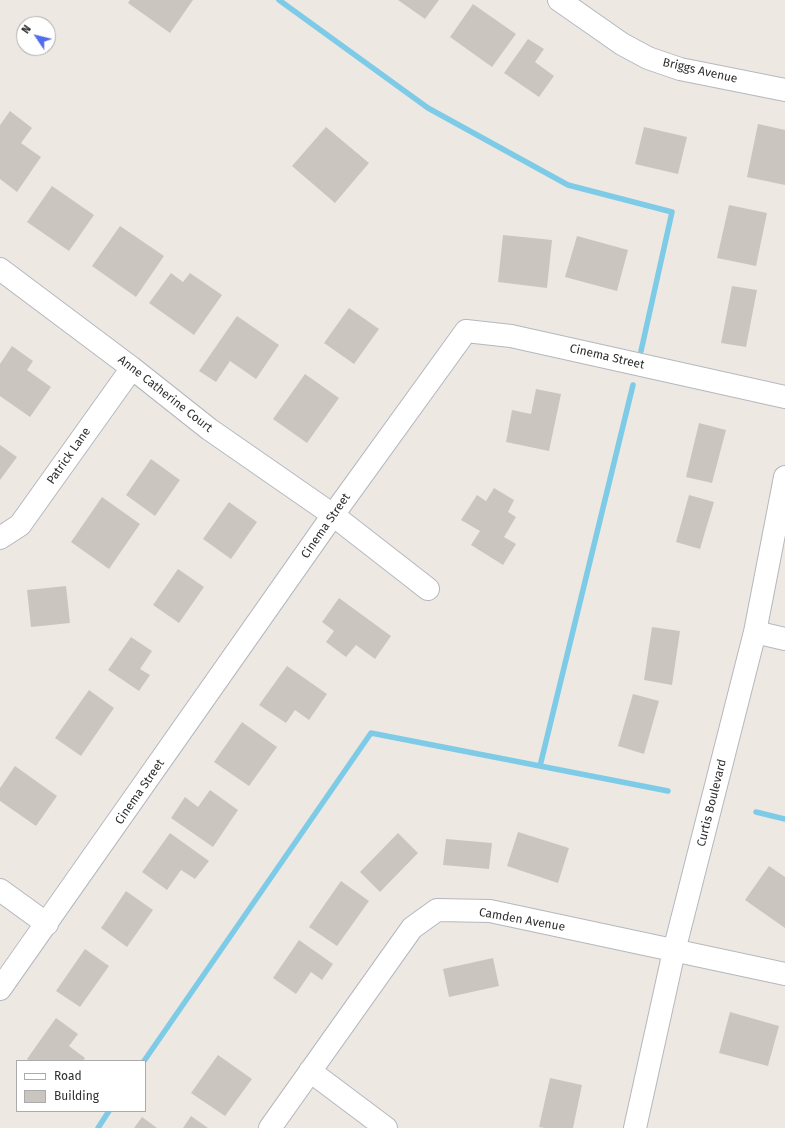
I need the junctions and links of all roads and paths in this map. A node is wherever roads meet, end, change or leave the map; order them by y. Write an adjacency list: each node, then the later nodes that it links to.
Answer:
1 (559, 0): 2 (street, Briggs Avenue)
2 (785, 90)
3 (0, 269): 4 (street, Anne Catherine Court)
4 (132, 368): 7 (street, Anne Catherine Court); 8 (street, Patrick Lane)
5 (785, 397): 7 (street, Cinema Street)
6 (785, 477): 10 (street, Curtis Boulevard)
7 (333, 515): 9 (street, Anne Catherine Court); 13 (street, Cinema Street)
8 (0, 538)
9 (428, 588)
10 (755, 632): 11 (street); 14 (street, Curtis Boulevard)
11 (785, 639)
12 (0, 890): 13 (street)
13 (47, 924): 16 (street, Cinema Street)
14 (674, 951): 15 (street, Camden Avenue); 17 (street, Camden Avenue); 20 (street, Curtis Boulevard)
15 (785, 974)
16 (0, 989)
17 (310, 1071): 18 (street, Camden Avenue); 19 (street)
18 (270, 1128)
19 (386, 1128)
20 (635, 1128)

